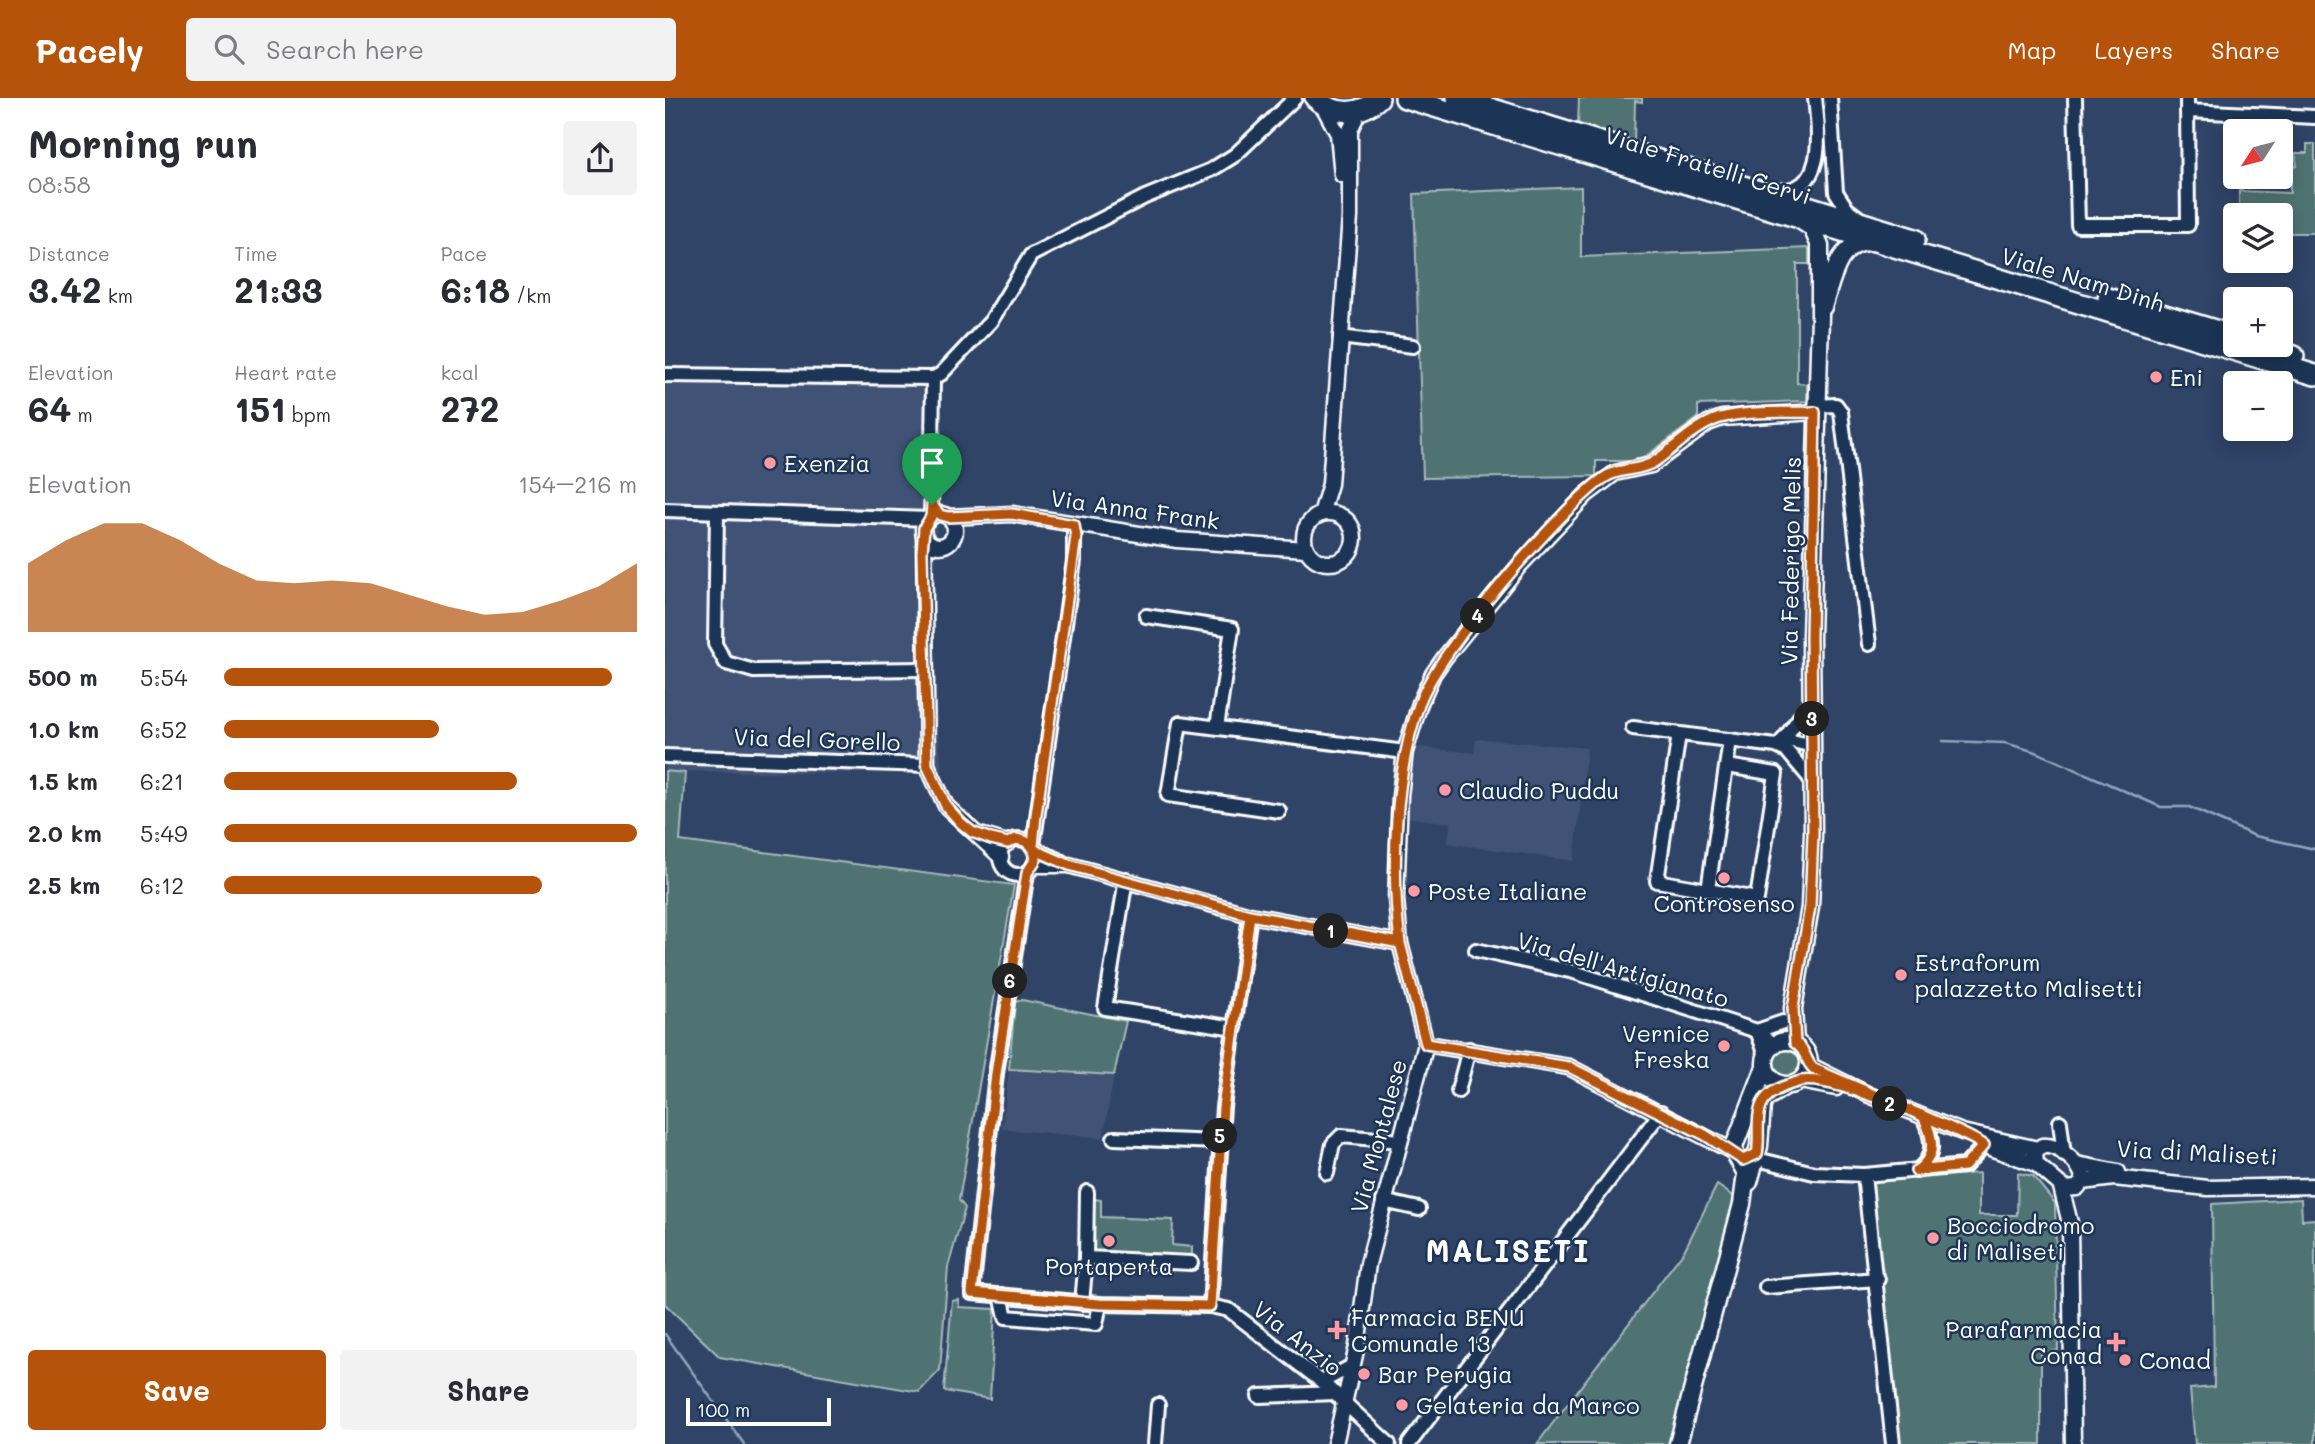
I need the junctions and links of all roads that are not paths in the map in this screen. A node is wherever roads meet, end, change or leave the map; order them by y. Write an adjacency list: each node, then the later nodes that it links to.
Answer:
1 (1295, 98): 27 (street)
2 (1381, 98): 10 (main road)
3 (1405, 98): 14 (main road, Viale Fratelli Cervi)
4 (1457, 98): 12 (main road, Viale Fratelli Cervi)
5 (1815, 98): 12 (street)
6 (1831, 98): 15 (street)
7 (2075, 98): 9 (street)
8 (1319, 101): 10 (main road); 17 (street)
9 (2187, 104): 11 (street)
10 (1359, 111): 17 (street)
11 (2315, 117)
12 (1756, 190): 13 (main road, Viale Fratelli Cervi)
13 (1823, 211): 15 (main road, Viale Nam Dinh)
14 (1793, 216): 16 (main road, Viale Fratelli Cervi); 19 (main road)
15 (1871, 225): 20 (main road, Viale Nam Dinh)
16 (1837, 230): 18 (main road, Viale Nam Dinh)
17 (1347, 239): 21 (street)
18 (1881, 243): 19 (main road); 26 (main road, Viale Nam Dinh)
19 (1820, 316): 28 (main road)
20 (2223, 332)
21 (1340, 337): 22 (street); 29 (street)
22 (1413, 346)
23 (2293, 356): 24 (main road)
24 (2315, 363)
25 (665, 375): 27 (street)
26 (2315, 375)
27 (933, 378): 35 (street)
28 (1815, 409): 43 (street); 45 (main road, Via Federigo Melis); 52 (street, Via Montalese)
29 (1330, 484): 32 (street); 33 (street)
30 (665, 510): 31 (street)
31 (717, 513): 35 (street); 44 (street)
32 (1321, 514): 33 (street); 37 (street)
33 (1338, 515): 40 (street)
34 (985, 517): 35 (street, Via Anna Frank); 36 (street, Via Anna Frank); 38 (street, Via Anna Frank)
35 (931, 519): 38 (street); 38 (street); 41 (street)
36 (1074, 525): 39 (street, Via Anna Frank); 58 (street)
37 (1305, 532): 39 (street); 40 (street)
38 (949, 541): 41 (street)
39 (1280, 545): 40 (street, Via Anna Frank)
40 (1306, 549)
41 (924, 575): 44 (street)
42 (1146, 616): 46 (street)
43 (1869, 644)
44 (926, 669): 54 (street)
45 (1812, 699): 50 (street); 51 (main road, Via Federigo Melis)
46 (1217, 727): 52 (street); 57 (street)
47 (1633, 728): 48 (street)
48 (1679, 734): 49 (street); 64 (street)
49 (1730, 740): 50 (street); 55 (street)
50 (1783, 746): 51 (street); 56 (street)
51 (1813, 746): 56 (main road, Via Federigo Melis)
52 (1405, 752): 66 (street, Via Montalese)
53 (665, 756): 54 (street, Via del Gorello)
54 (927, 765): 59 (street, Via del Gorello)
55 (1727, 766): 64 (street); 64 (street)
56 (1813, 782): 68 (main road, Via Federigo Melis)
57 (1279, 811)
58 (1036, 815): 60 (street); 62 (street)
59 (972, 832): 60 (street, Via del Gorello); 61 (street, Via del Gorello)
60 (1010, 841): 61 (street); 62 (street)
61 (1001, 857): 62 (street)
62 (1029, 862): 63 (street); 109 (street, Via Anzio)
63 (1126, 879): 65 (street); 70 (street)
64 (1708, 890)
65 (1250, 915): 66 (street); 70 (street)
66 (1400, 943): 73 (street, Via Montalese)
67 (1476, 950): 71 (street, Via dell'Artigianato)
68 (1802, 962): 69 (main road, Via Federigo Melis); 72 (main road, Via Federigo Melis)
69 (1783, 1022): 71 (street); 75 (main road, Via Federigo Melis)
70 (1235, 1028): 85 (street)
71 (1757, 1031): 75 (street, Via dell'Artigianato)
72 (1795, 1043): 75 (main road); 76 (main road, Via Federigo Melis)
73 (1426, 1044): 74 (street); 84 (street, Via Montalese)
74 (1469, 1049): 78 (street); 80 (street)
75 (1771, 1052): 77 (main road); 88 (main road, Via Federigo Melis)
76 (1809, 1065): 77 (main road, Via Federigo Melis); 79 (street, Via di Maliseti)
77 (1792, 1084): 79 (street, Via di Maliseti); 90 (main road, Via Federigo Melis)
78 (1458, 1091)
79 (1869, 1095): 81 (street, Via di Maliseti)
80 (1661, 1112): 88 (street); 121 (street)
81 (1923, 1116): 82 (street, Via di Maliseti); 93 (street)
82 (1962, 1132): 86 (street, Via di Maliseti); 87 (street, Via di Maliseti)
83 (1114, 1138): 85 (street)
84 (1401, 1141): 94 (street); 101 (street, Via Montalese)
85 (1219, 1142): 112 (street)
86 (1984, 1145): 91 (street, Via di Maliseti); 93 (street)
87 (2042, 1147): 89 (street, Via di Maliseti); 89 (street); 91 (street)
88 (1736, 1151): 90 (main road); 102 (main road, Via Federigo Melis)
89 (2064, 1155): 92 (street, Via di Maliseti)
90 (1761, 1157): 95 (street); 102 (main road, Via Federigo Melis)
91 (2036, 1164): 99 (street, Via di Maliseti)
92 (2077, 1164): 96 (street, Via di Maliseti); 97 (street)
93 (1916, 1171): 95 (street)
94 (1327, 1173)
95 (1864, 1175): 107 (street)
96 (2315, 1179)
97 (2080, 1185): 98 (street, Via di Maliseti); 99 (street, Via di Maliseti); 104 (street)
98 (2315, 1186)
99 (2061, 1187): 104 (street)
100 (1087, 1192): 105 (street)
101 (1383, 1201): 103 (street); 113 (street, Via Montalese)
102 (1742, 1204): 122 (main road, Via Federigo Melis)
103 (1419, 1209)
104 (2070, 1223): 124 (street)
105 (1086, 1258): 106 (street); 110 (street)
106 (1191, 1263)
107 (1878, 1279): 108 (street); 123 (street)
108 (1766, 1287)
109 (1001, 1295): 110 (street, Via Anzio); 111 (street)
110 (1082, 1303): 111 (street, Via Anzio)
111 (1100, 1304): 112 (street, Via Anzio)
112 (1210, 1306): 114 (street, Via Anzio)
113 (1352, 1366): 114 (street); 116 (street, Via Montalese)
114 (1322, 1382): 116 (street, Via Anzio)
115 (1259, 1396): 116 (street)
116 (1340, 1398): 119 (street, Via Montalese); 120 (street, Via Anzio)
117 (1158, 1405): 118 (street)
118 (1155, 1444)
119 (1335, 1444)
120 (1389, 1444)
121 (1409, 1444)
122 (1678, 1444)
123 (1893, 1444)
124 (2073, 1444)

